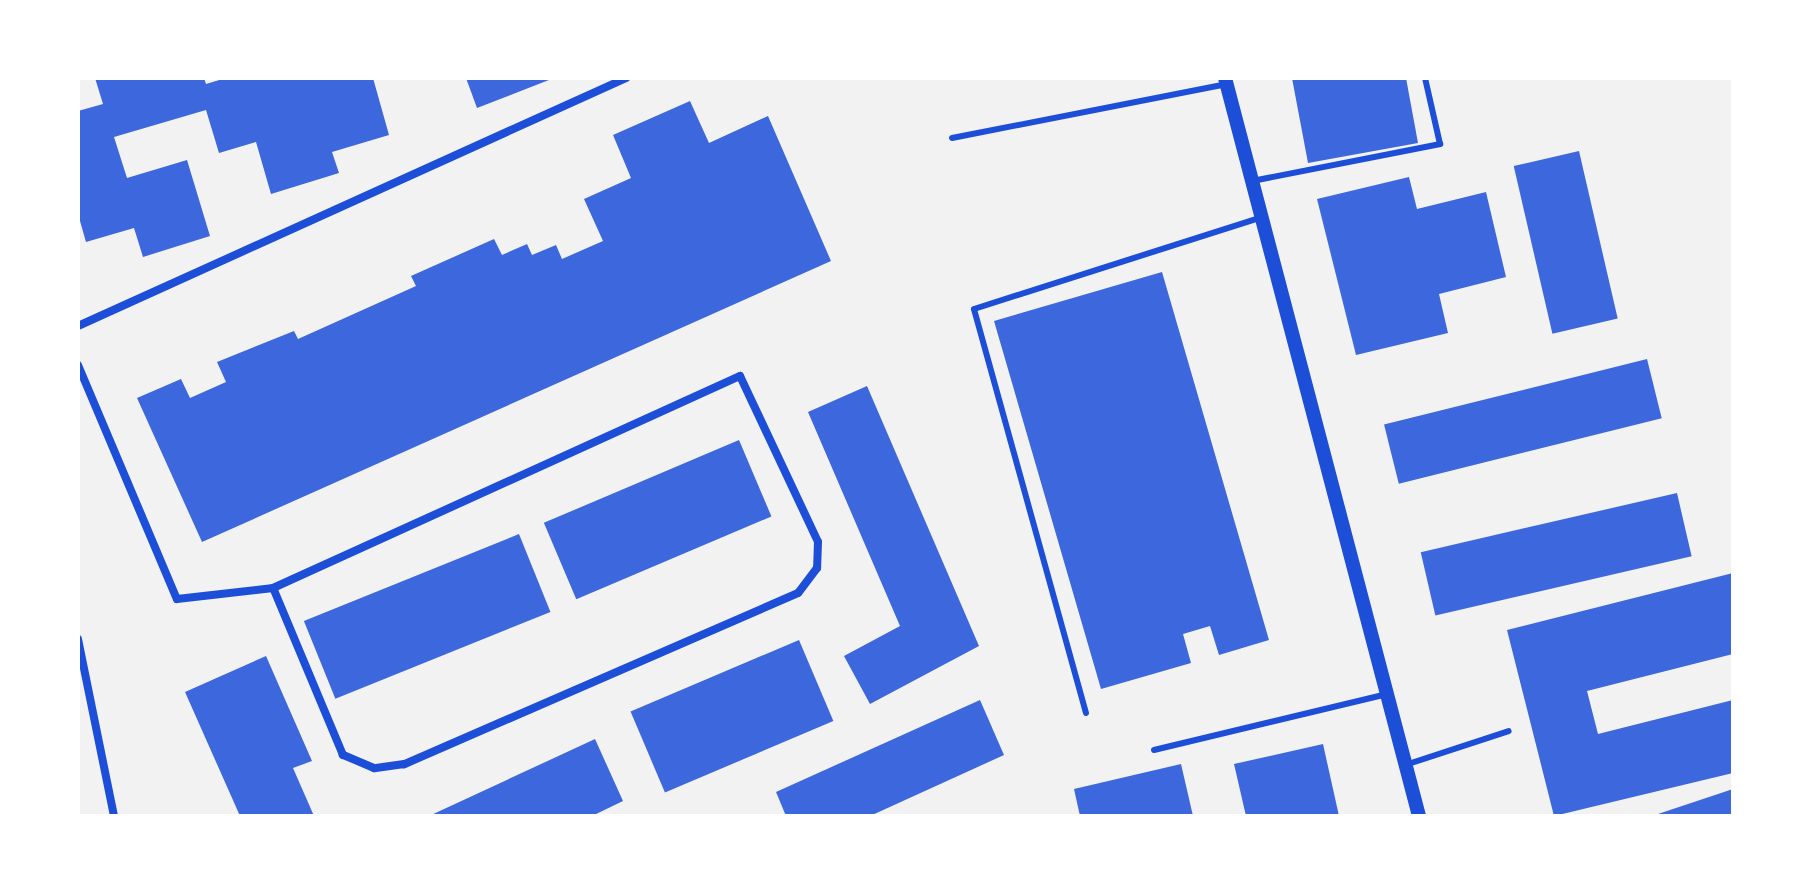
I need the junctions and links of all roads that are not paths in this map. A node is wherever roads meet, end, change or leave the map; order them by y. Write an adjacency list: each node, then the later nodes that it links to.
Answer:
1 (626, 78): 7 (street)
2 (1425, 78): 5 (lane)
3 (1225, 81): 4 (lane); 5 (street)
4 (952, 138)
5 (1252, 181): 6 (street)
6 (1261, 218): 11 (street); 12 (lane)
7 (78, 326)
8 (78, 365): 9 (street)
9 (273, 588): 9 (street)
10 (78, 639): 16 (street)
11 (1387, 694): 14 (lane); 15 (street)
12 (1086, 713)
13 (1509, 731): 15 (lane)
14 (1154, 750)
15 (1405, 765): 17 (street)
16 (114, 816)
17 (1419, 816)

